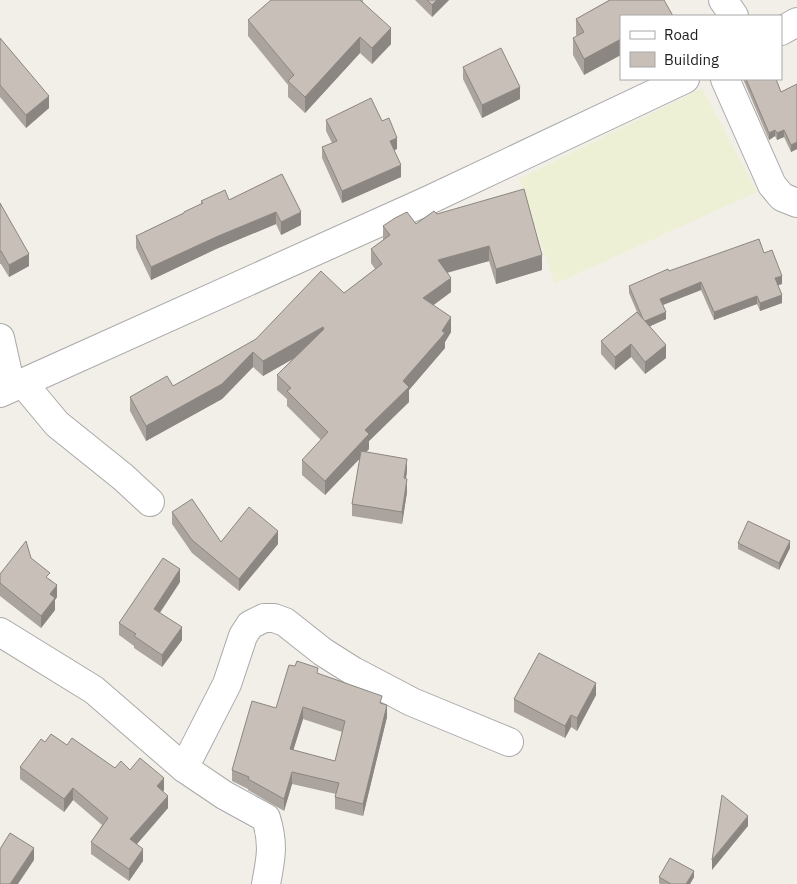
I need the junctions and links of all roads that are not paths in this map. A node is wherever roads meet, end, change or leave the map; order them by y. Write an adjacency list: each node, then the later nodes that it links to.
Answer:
1 (723, 0): 2 (street)
2 (733, 15)
3 (797, 22): 4 (street)
4 (782, 30)
5 (684, 80): 9 (street)
6 (725, 80): 7 (street)
7 (797, 203)
8 (0, 338): 9 (street)
9 (11, 388): 10 (street)
10 (150, 502)
11 (0, 632): 13 (street)
12 (509, 742): 13 (street)
13 (184, 768): 14 (street)
14 (266, 884)

